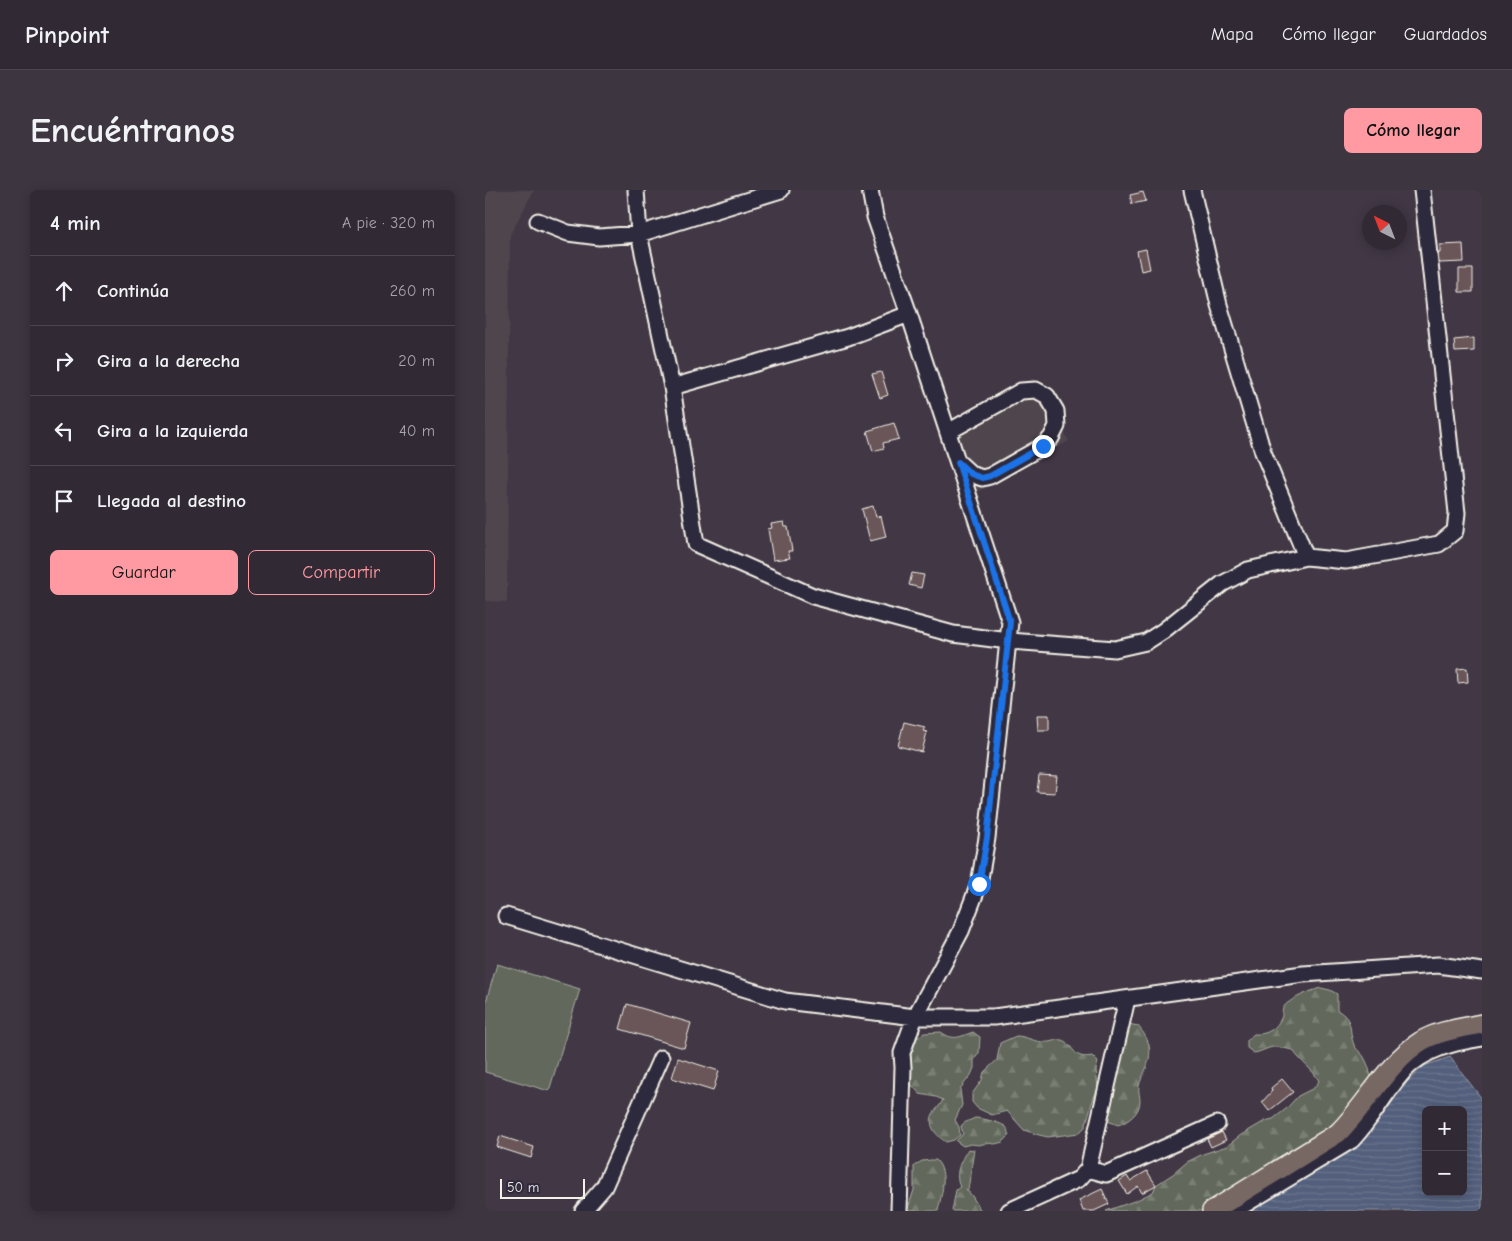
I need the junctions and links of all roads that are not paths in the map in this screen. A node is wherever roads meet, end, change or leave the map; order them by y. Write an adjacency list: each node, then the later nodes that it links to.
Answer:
1 (637, 190): 7 (street)
2 (781, 190): 7 (street)
3 (870, 190): 8 (street)
4 (1192, 190): 12 (street)
5 (1422, 190): 12 (street)
6 (538, 221): 7 (street)
7 (639, 234): 9 (street)
8 (909, 314): 9 (street); 10 (street)
9 (672, 387): 13 (street)
10 (948, 432): 11 (street); 11 (street)
11 (958, 462): 13 (street)
12 (1306, 557): 13 (street)
13 (1009, 641): 17 (street)
14 (506, 916): 17 (street)
15 (1482, 971): 16 (street)
16 (1127, 999): 17 (street); 22 (street)
17 (915, 1017): 24 (street)
18 (1482, 1024): 26 (main road)
19 (1482, 1038): 27 (street)
20 (661, 1058): 23 (street)
21 (1217, 1124): 22 (street)
22 (1088, 1169): 25 (street)
23 (583, 1211)
24 (899, 1211)
25 (1009, 1211)
26 (1212, 1211)
27 (1234, 1211)

